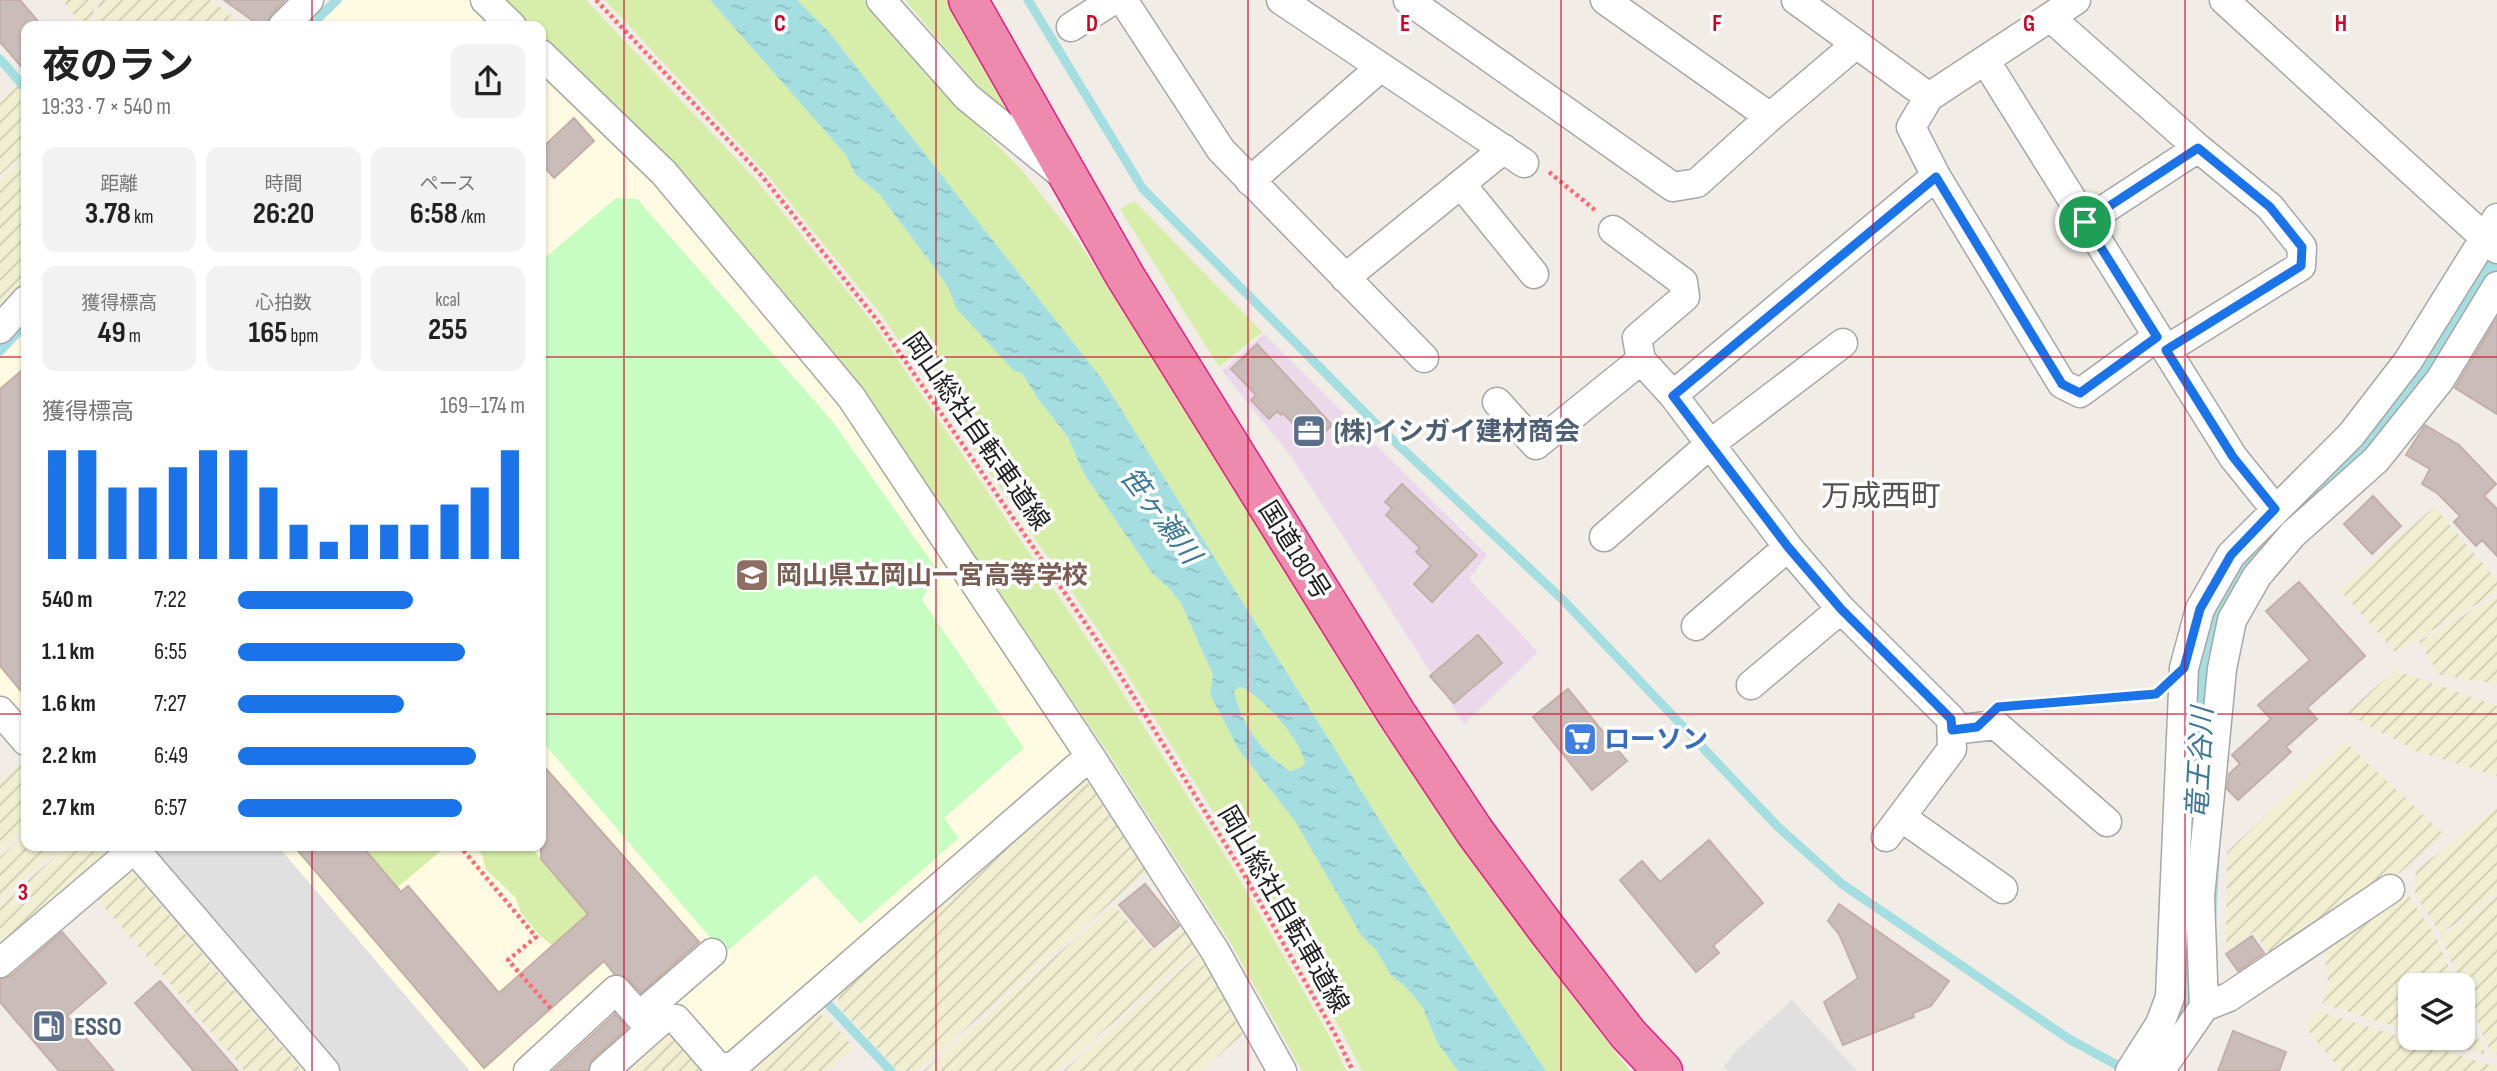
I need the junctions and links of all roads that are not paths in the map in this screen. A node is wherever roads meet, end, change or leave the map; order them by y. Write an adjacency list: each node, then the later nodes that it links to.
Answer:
1 (309, 0): 13 (street)
2 (485, 0): 14 (street)
3 (881, 0): 25 (street)
4 (968, 0): 25 (highway, 国道180号)
5 (1113, 0): 15 (street)
6 (1123, 0): 24 (street)
7 (1281, 0): 19 (street)
8 (1408, 0): 21 (street)
9 (1605, 0): 21 (street)
10 (1796, 0): 16 (street)
11 (2224, 0): 29 (street)
12 (2068, 5): 18 (street); 22 (street)
13 (288, 21)
14 (507, 21)
15 (1072, 27)
16 (1855, 45): 20 (street); 21 (street)
17 (546, 59): 51 (street)
18 (1985, 60): 20 (street); 27 (street)
19 (1381, 67): 24 (street); 26 (street)
20 (1929, 97): 23 (street)
21 (1770, 117)
22 (2198, 148): 27 (street); 36 (street)
23 (1936, 177): 36 (street); 39 (street)
24 (1250, 181): 31 (street)
25 (1072, 183): 64 (highway, 国道180号)
26 (1461, 184): 30 (street); 31 (street)
27 (2085, 222): 36 (street)
28 (1613, 230): 38 (street)
29 (2492, 237): 42 (street)
30 (1534, 274)
31 (1345, 278): 37 (street)
32 (2497, 286): 58 (street)
33 (21, 305): 34 (street)
34 (0, 328)
35 (1843, 343): 41 (street)
36 (2162, 343): 42 (street)
37 (1424, 358)
38 (1642, 360): 39 (street); 40 (street)
39 (1673, 396): 41 (street)
40 (1497, 402)
41 (1709, 445): 43 (street); 44 (street)
42 (2275, 509): 59 (street)
43 (1604, 537)
44 (1788, 547): 45 (street); 46 (street)
45 (1841, 609): 47 (street); 49 (street)
46 (1696, 626)
47 (1751, 685)
48 (1, 714): 50 (street)
49 (1964, 729): 52 (street); 54 (street)
50 (21, 736)
51 (1090, 756): 62 (street); 63 (street)
52 (2107, 822)
53 (128, 852): 57 (street); 60 (street)
54 (2003, 889)
55 (2390, 889): 58 (street)
56 (712, 953): 61 (street)
57 (0, 963)
58 (2204, 1007): 59 (street)
59 (2148, 1066)
60 (325, 1071)
61 (528, 1071)
62 (604, 1071)
63 (1282, 1071)
64 (1663, 1071)

